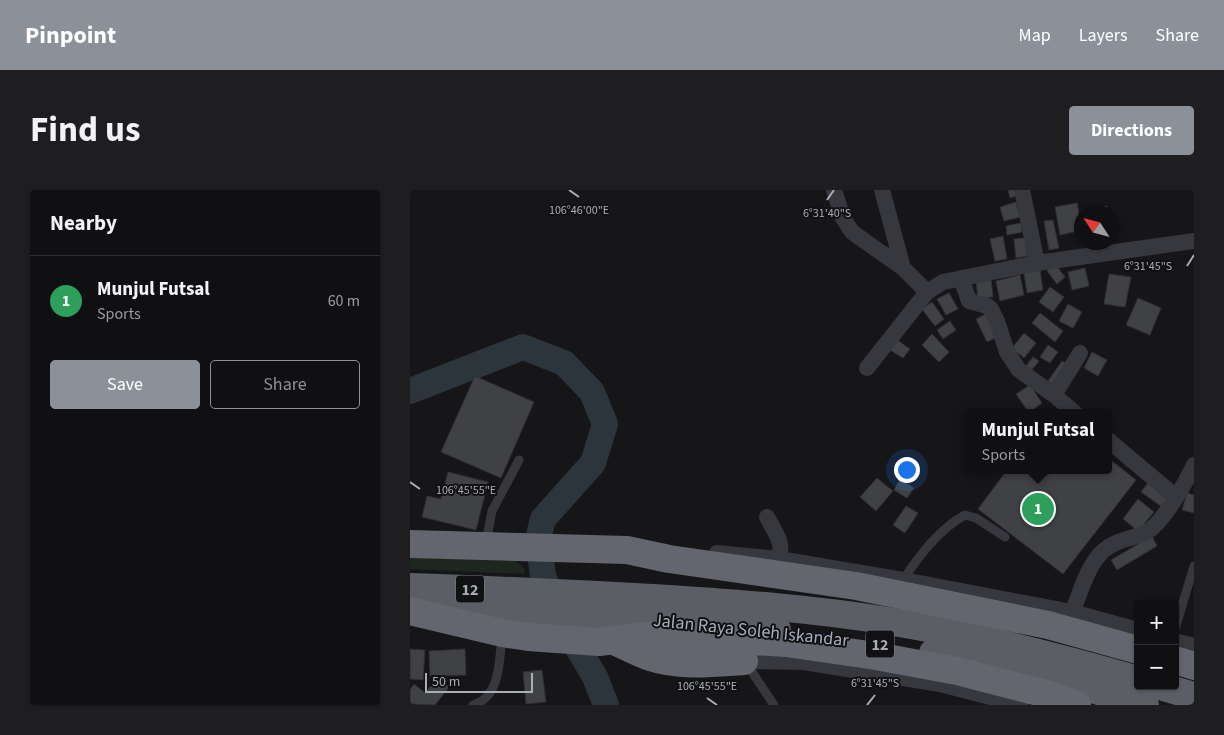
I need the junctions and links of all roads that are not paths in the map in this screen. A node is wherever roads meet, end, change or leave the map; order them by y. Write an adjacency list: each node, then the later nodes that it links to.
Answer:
1 (834, 190): 6 (street)
2 (882, 190): 6 (street)
3 (1022, 190): 5 (street)
4 (1193, 243): 5 (street)
5 (1037, 263): 7 (street)
6 (903, 268): 8 (street)
7 (961, 278): 8 (street); 11 (street)
8 (927, 292): 10 (street)
9 (1080, 353): 11 (street)
10 (867, 368)
11 (1054, 395): 12 (street)
12 (1070, 409)
13 (1112, 443): 16 (street)
14 (520, 460): 20 (lane)
15 (1194, 465): 16 (street)
16 (1176, 497): 27 (street)
17 (767, 517): 22 (street)
18 (1005, 537): 24 (lane)
19 (410, 544): 20 (highway)
20 (499, 546): 21 (highway)
21 (625, 550): 22 (street); 34 (highway)
22 (779, 559): 24 (street)
23 (1194, 566): 28 (lane)
24 (903, 580): 27 (street)
25 (410, 587): 29 (highway, Jalan Raya Soleh Iskandar / 12)
26 (410, 609): 29 (highway)
27 (1072, 612): 31 (street)
28 (1179, 616)
29 (522, 619): 30 (highway); 30 (highway, Jalan Raya Soleh Iskandar / 12); 42 (lane)
30 (608, 624): 35 (highway); 38 (highway, Jalan Raya Soleh Iskandar / 12); 44 (highway); 45 (highway, Jalan Raya Soleh Iskandar / 12)
31 (1134, 629)
32 (1179, 641): 33 (street)
33 (1194, 646)
34 (1134, 649)
35 (744, 661): 41 (street); 43 (lane)
36 (1179, 661): 37 (highway)
37 (1194, 666)
38 (1134, 679)
39 (1174, 690): 40 (highway)
40 (1194, 696)
41 (1018, 704)
42 (473, 705)
43 (774, 705)
44 (1077, 705)
45 (1145, 705)

